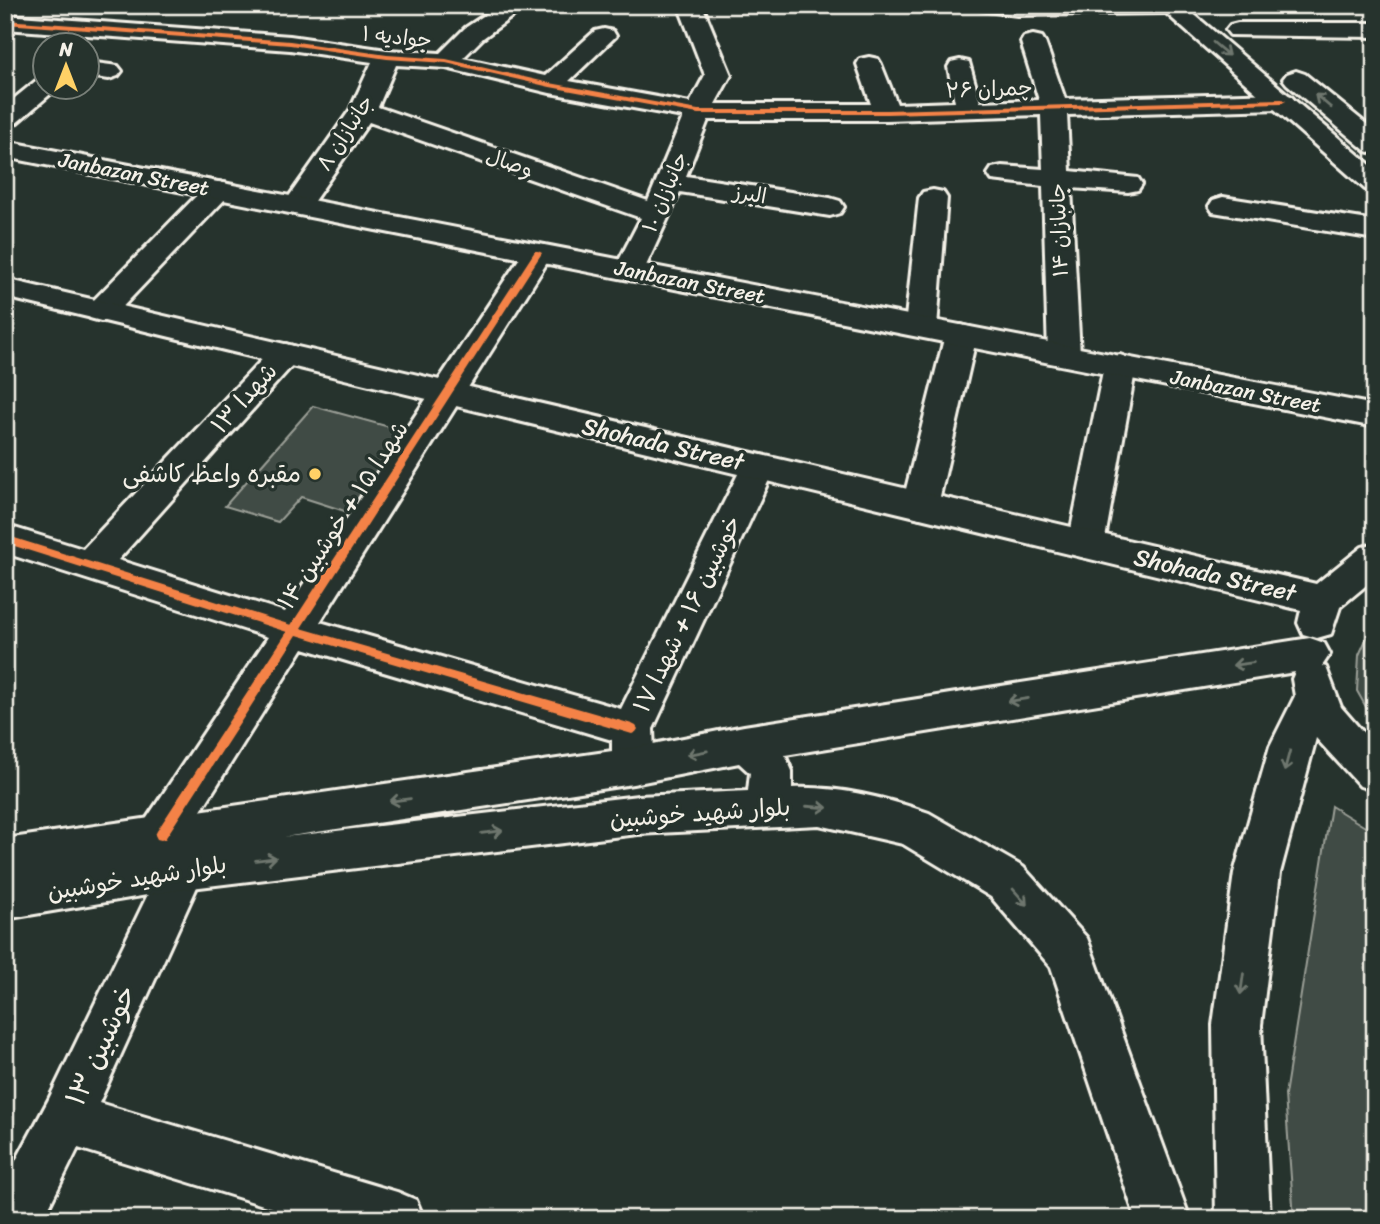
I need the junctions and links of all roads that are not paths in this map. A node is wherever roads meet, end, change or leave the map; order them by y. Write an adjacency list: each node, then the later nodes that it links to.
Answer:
1 (70, 5): 9 (street)
2 (516, 5): 14 (street)
3 (683, 5): 4 (street)
4 (690, 5): 5 (street); 23 (street, جانبازان ۱۰)
5 (699, 5)
6 (988, 5): 7 (street)
7 (1169, 6): 19 (street, one-way to 19)
8 (5, 22): 9 (street, جوادیه ۱)
9 (49, 25): 13 (street, جوادیه ۱)
10 (1375, 30): 26 (street, one-way to 10)
11 (604, 36): 17 (street)
12 (1033, 42): 20 (street, جانبازان ۱۴)
13 (387, 57): 14 (street, جوادیه ۱); 22 (street, جانبازان ۸)
14 (446, 61): 17 (street, جوادیه ۱)
15 (869, 64): 24 (street)
16 (960, 67): 21 (street)
17 (551, 85): 23 (street, جوادیه ۱)
18 (32, 97): 25 (street)
19 (1282, 101): 20 (street, چمران ۲۶); 31 (street)
20 (1054, 105): 21 (street, چمران ۲۶); 29 (street, جانبازان ۱۴)
21 (969, 109): 24 (street, چمران ۲۶)
22 (363, 111): 35 (street, جانبازان ۸); 38 (street, وصال)
23 (698, 112): 24 (street, چمران ۲۶); 30 (street, جانبازان ۱۰)
24 (887, 112)
25 (5, 120)
26 (1373, 142)
27 (5, 149): 33 (street, Janbazan Street)
28 (1002, 174): 29 (street)
29 (1058, 178): 32 (street); 47 (street, جانبازان ۱۴)
30 (670, 182): 37 (street, البرز); 38 (street, جانبازان ۱۰)
31 (1375, 183)
32 (1128, 184)
33 (218, 190): 35 (street, Janbazan Street); 43 (street)
34 (933, 198): 44 (street)
35 (297, 205): 40 (street, Janbazan Street)
36 (1223, 206): 39 (street)
37 (831, 207)
38 (657, 214): 41 (street, جانبازان ۱۰)
39 (1375, 230)
40 (538, 253): 41 (street, Janbazan Street); 49 (street, شهدا ۱۵ + خوشبین ۱۴)
41 (629, 270): 44 (street, Janbazan Street)
42 (5, 288): 43 (street, Shohada Street)
43 (101, 311): 46 (street, Shohada Street)
44 (921, 327): 45 (street, Janbazan Street)
45 (961, 335): 47 (street, Janbazan Street); 52 (street)
46 (285, 354): 49 (street, Shohada Street); 56 (street, شهدا ۱۳)
47 (1064, 355): 48 (street, Janbazan Street)
48 (1120, 366): 50 (street, Janbazan Street); 54 (street)
49 (446, 393): 51 (street, Shohada Street); 58 (street, شهدا ۱۵ + خوشبین ۱۴)
50 (1375, 416)
51 (758, 467): 52 (street, Shohada Street); 61 (street, خوشبین ۱۶ + شهدا ۱۷)
52 (920, 505): 54 (street, Shohada Street)
53 (5, 539): 56 (street)
54 (1086, 544): 57 (street, Shohada Street)
55 (1375, 557): 57 (street)
56 (90, 566): 58 (street)
57 (1322, 600): 59 (street)
58 (295, 630): 61 (street); 64 (street, شهدا ۱۵ + خوشبین ۱۴)
59 (1312, 677): 60 (street, بلوار شهید خوشبین, one-way to 60); 62 (street); 71 (street, one-way to 71)
60 (744, 744): 61 (street, بلوار شهید خوشبین, one-way to 61); 63 (street)
61 (632, 747): 64 (street, بلوار شهید خوشبین, one-way to 64)
62 (1375, 773)
63 (761, 807): 64 (street, بلوار شهید خوشبین, one-way to 63); 70 (street, بلوار شهید خوشبین, one-way to 70)
64 (172, 852): 65 (street, بلوار شهید خوشبین); 66 (street, بلوار شهید خوشبین); 67 (street, خوشبین ۱۳)
65 (5, 859)
66 (5, 898)
67 (66, 1119): 68 (street, خوشبین ۱۳); 69 (street)
68 (13, 1219)
69 (397, 1219)
70 (1163, 1219)
71 (1243, 1219)

